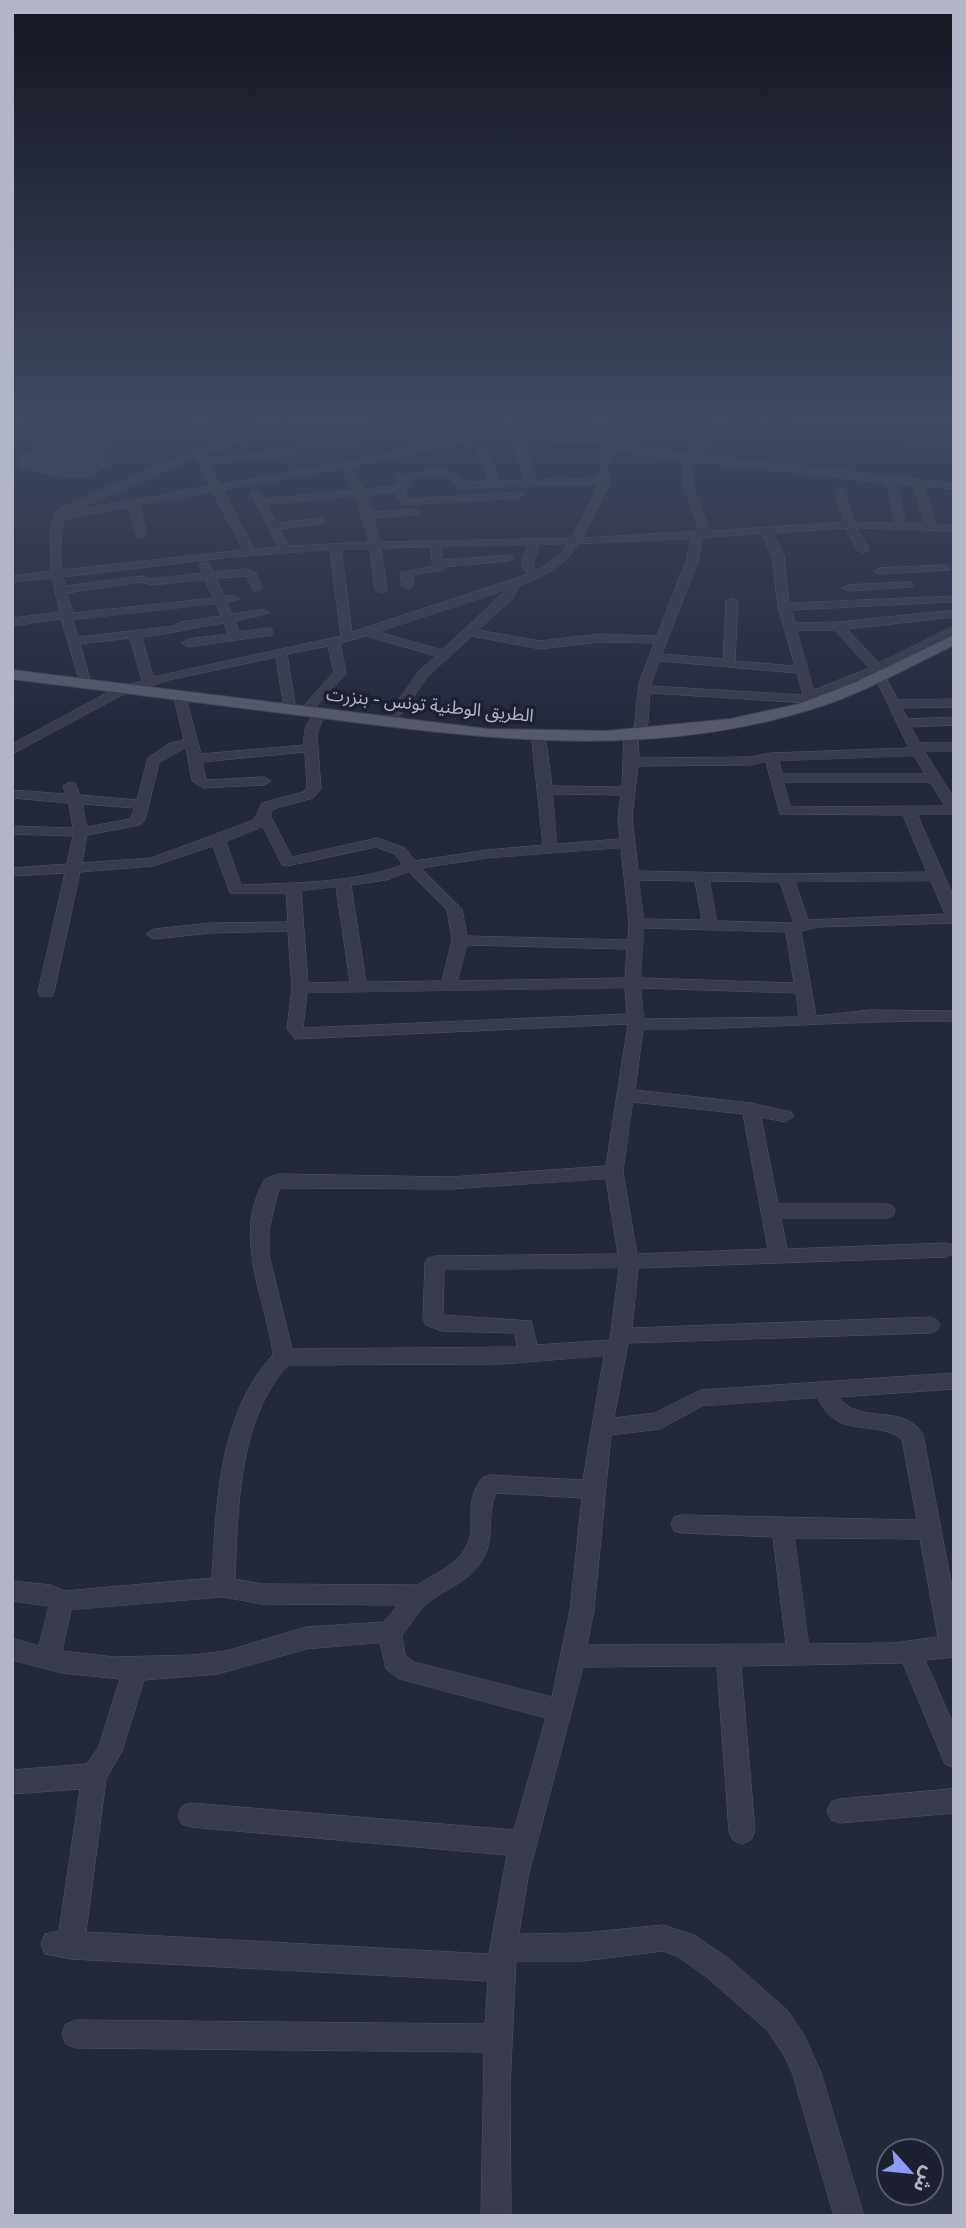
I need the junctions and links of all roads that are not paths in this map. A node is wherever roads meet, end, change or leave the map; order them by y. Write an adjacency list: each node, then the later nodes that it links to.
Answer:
1 (58, 525): 31 (street)
2 (139, 525): 15 (street)
3 (235, 525): 24 (street)
4 (284, 525): 10 (street)
5 (372, 525): 20 (street)
6 (583, 525): 18 (street)
7 (699, 525): 14 (street)
8 (850, 525): 9 (street); 13 (street); 23 (street)
9 (901, 525): 11 (street)
10 (275, 526): 22 (street)
11 (930, 526): 12 (street)
12 (952, 527): 16 (street)
13 (766, 530): 14 (street); 46 (street)
14 (701, 534): 18 (street); 63 (street)
15 (141, 535)
16 (954, 540)
17 (535, 542): 18 (street); 19 (street); 30 (street)
18 (575, 542): 30 (street)
19 (435, 543): 20 (street); 27 (street)
20 (375, 545): 21 (street); 40 (street)
21 (335, 546): 22 (street); 61 (street)
22 (285, 549): 24 (street)
23 (863, 550)
24 (250, 552): 25 (street)
25 (201, 557): 31 (street); 32 (street)
26 (508, 558): 27 (street)
27 (438, 564): 37 (street)
28 (880, 571): 34 (street)
29 (476, 572): 30 (street)
30 (531, 572): 35 (street)
31 (55, 575): 33 (street); 39 (street)
32 (209, 575): 38 (street); 39 (street); 42 (street)
33 (12, 579)
34 (949, 581): 45 (street)
35 (514, 584): 57 (street); 58 (street)
36 (908, 585): 45 (street)
37 (408, 586)
38 (257, 588)
39 (62, 590): 49 (street)
40 (380, 590)
41 (233, 599): 42 (street)
42 (218, 600): 44 (street); 50 (street)
43 (732, 601): 70 (street)
44 (173, 606): 49 (street); 53 (street)
45 (854, 606): 46 (street)
46 (784, 607): 54 (street)
47 (954, 612): 52 (street)
48 (264, 613): 50 (street)
49 (68, 616): 51 (street); 64 (street)
50 (227, 619): 53 (street); 60 (street)
51 (12, 622)
52 (838, 626): 54 (street); 74 (street)
53 (181, 627): 59 (street); 65 (street)
54 (790, 627): 72 (street)
55 (954, 630): 74 (street)
56 (268, 632): 60 (street)
57 (366, 632): 61 (street); 68 (street)
58 (468, 632): 63 (street); 68 (street)
59 (135, 635): 64 (street); 77 (street)
60 (235, 636): 65 (street)
61 (340, 639): 67 (street); 84 (street)
62 (954, 639): 74 (main road, الطريق الوطنية تونس - بنزرت)
63 (660, 640): 69 (street)
64 (73, 641): 76 (street)
65 (188, 643): 71 (street)
66 (954, 645): 74 (main road, الطريق الوطنية تونس - بنزرت)
67 (281, 652): 71 (street); 84 (street)
68 (443, 654): 85 (street)
69 (653, 657): 70 (street); 78 (street)
70 (729, 664): 72 (street)
71 (197, 670): 77 (street)
72 (801, 670): 80 (street)
73 (12, 674): 76 (main road, الطريق الوطنية تونس - بنزرت)
74 (879, 675): 80 (main road, الطريق الوطنية تونس - بنزرت); 83 (street); 88 (main road, الطريق الوطنية تونس - بنزرت)
75 (12, 680): 79 (main road, الطريق الوطنية تونس - بنزرت)
76 (85, 683): 77 (main road, الطريق الوطنية تونس - بنزرت)
77 (142, 686): 79 (street); 84 (main road, الطريق الوطنية تونس - بنزرت)
78 (644, 689): 80 (street); 88 (street)
79 (116, 693): 81 (main road, الطريق الوطنية تونس - بنزرت); 94 (street)
80 (815, 698): 88 (main road, الطريق الوطنية تونس - بنزرت)
81 (181, 702): 84 (main road, الطريق الوطنية تونس - بنزرت); 90 (street)
82 (954, 703): 83 (street)
83 (894, 704): 87 (street)
84 (304, 712): 85 (main road, الطريق الوطنية تونس - بنزرت); 89 (main road, الطريق الوطنية تونس - بنزرت); 92 (street)
85 (389, 721): 88 (main road, الطريق الوطنية تونس - بنزرت)
86 (954, 721): 87 (street)
87 (903, 723): 93 (street)
88 (634, 736): 89 (main road, الطريق الوطنية تونس - بنزرت); 97 (street)
89 (539, 742): 101 (street)
90 (191, 744): 96 (street); 105 (street)
91 (954, 747): 93 (street)
92 (310, 748): 96 (street); 108 (street)
93 (917, 749): 95 (street); 100 (street)
94 (12, 750)
95 (771, 757): 97 (street); 98 (street)
96 (195, 759): 99 (street)
97 (632, 762): 102 (street)
98 (778, 778): 100 (street); 107 (street)
99 (264, 781)
100 (942, 786): 106 (street)
101 (546, 790): 102 (street); 113 (street)
102 (626, 791): 112 (street)
103 (72, 792): 104 (street); 105 (street); 110 (street)
104 (12, 794)
105 (141, 804): 110 (street)
106 (954, 809): 107 (street)
107 (908, 810): 118 (street)
108 (265, 817): 111 (street); 115 (street)
109 (12, 830): 110 (street)
110 (81, 832): 114 (street)
111 (220, 839): 114 (street); 122 (street)
112 (627, 843): 113 (street); 117 (street)
113 (550, 848): 115 (street)
114 (74, 866): 116 (street); 136 (street)
115 (414, 866): 121 (street); 129 (street)
116 (12, 872)
117 (630, 875): 119 (street); 124 (street)
118 (937, 876): 120 (street); 123 (street)
119 (702, 878): 120 (street); 125 (street)
120 (786, 878): 127 (street)
121 (343, 882): 122 (street); 135 (street)
122 (293, 888): 126 (street)
123 (954, 917): 127 (street)
124 (637, 923): 125 (street); 130 (street)
125 (710, 925): 127 (street)
126 (295, 926): 128 (street); 133 (street)
127 (797, 926): 134 (street)
128 (154, 934)
129 (460, 940): 130 (street); 132 (street)
130 (635, 945): 131 (street)
131 (633, 983): 132 (street); 134 (street); 139 (street)
132 (448, 987): 135 (street)
133 (300, 988): 135 (street); 139 (street)
134 (802, 988): 138 (street)
135 (359, 989)
136 (46, 992)
137 (954, 1016): 138 (street)
138 (808, 1020): 139 (street)
139 (636, 1022): 140 (street)
140 (625, 1095): 141 (street); 143 (street)
141 (751, 1109): 142 (street); 144 (street)
142 (785, 1116)
143 (614, 1172): 148 (street); 152 (street)
144 (771, 1211): 145 (street); 147 (street)
145 (886, 1211)
146 (946, 1250): 147 (street)
147 (778, 1254): 148 (street)
148 (629, 1261): 150 (street); 151 (street)
149 (930, 1325): 150 (street)
150 (619, 1341): 151 (street); 155 (street)
151 (528, 1354): 152 (street)
152 (282, 1357): 160 (street)
153 (954, 1381): 154 (street)
154 (826, 1392): 155 (street); 159 (street)
155 (601, 1427): 156 (street)
156 (594, 1490): 162 (street); 170 (street)
157 (682, 1524): 158 (street)
158 (783, 1528): 159 (street); 169 (street)
159 (928, 1530): 165 (street)
160 (223, 1587): 162 (street); 163 (street)
161 (12, 1591): 163 (street)
162 (421, 1595): 164 (street)
163 (62, 1601): 171 (street)
164 (390, 1632): 172 (street); 173 (street)
165 (952, 1646): 167 (street)
166 (12, 1649): 171 (street)
167 (910, 1652): 169 (street); 174 (street)
168 (728, 1653): 169 (street); 170 (street); 180 (street)
169 (799, 1654)
170 (573, 1656): 173 (street)
171 (48, 1659): 172 (street)
172 (135, 1668): 175 (street)
173 (560, 1710): 181 (street)
174 (954, 1756)
175 (94, 1776): 176 (street); 182 (street)
176 (12, 1782)
177 (954, 1801): 178 (street)
178 (840, 1811)
179 (191, 1815): 181 (street)
180 (742, 1830)
181 (523, 1844): 182 (street)
182 (502, 1958): 184 (street); 186 (street)
183 (76, 2034): 184 (street)
184 (497, 2038): 185 (street)
185 (496, 2216)
186 (849, 2216)

